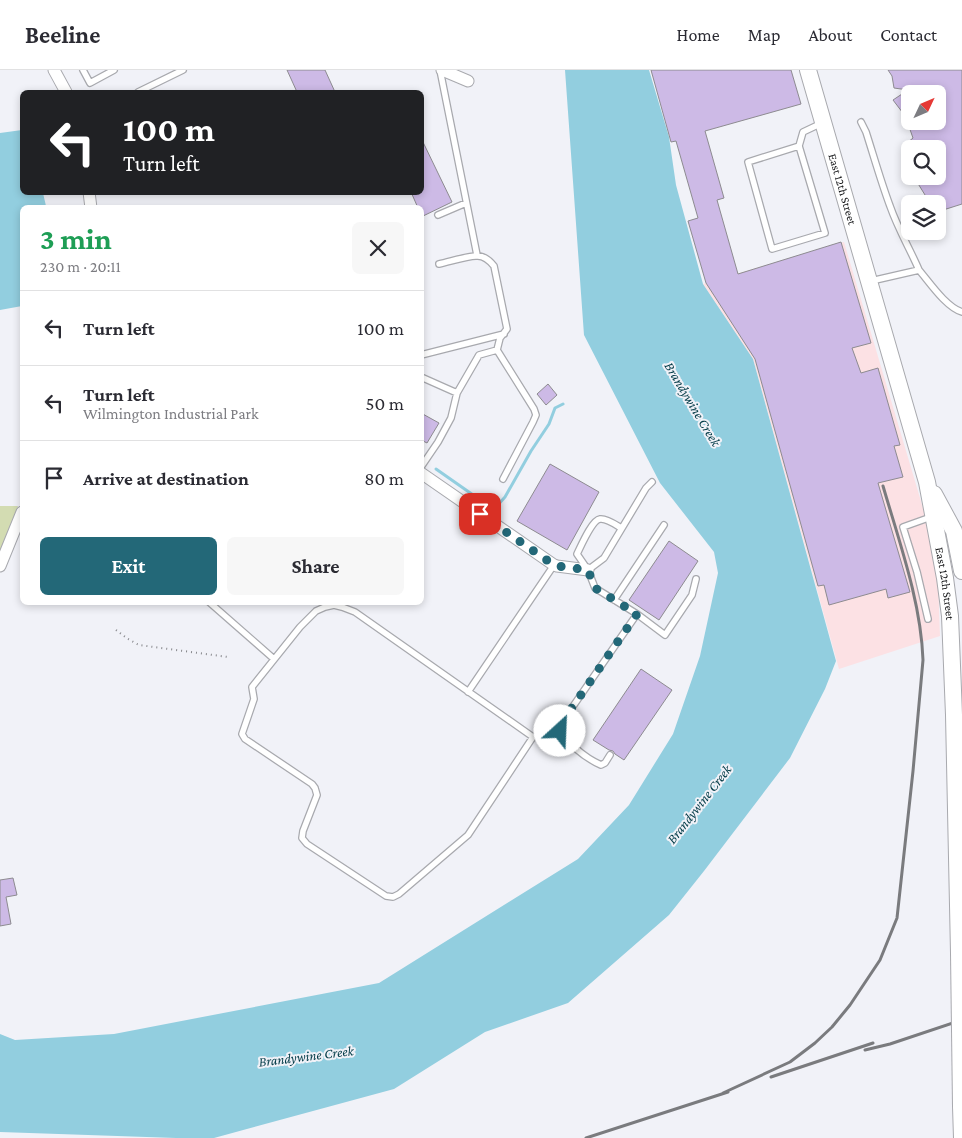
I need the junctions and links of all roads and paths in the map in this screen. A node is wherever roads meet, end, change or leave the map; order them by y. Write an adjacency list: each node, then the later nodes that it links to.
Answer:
1 (55, 70): 8 (street)
2 (83, 70): 3 (lane)
3 (114, 70)
4 (183, 70): 9 (lane)
5 (441, 70): 7 (street); 13 (lane)
6 (808, 70): 10 (main road, East 12th Street)
7 (468, 81)
8 (65, 90)
9 (142, 90)
10 (824, 122): 12 (lane); 18 (main road, East 12th Street)
11 (861, 122): 17 (lane)
12 (799, 146): 12 (lane)
13 (466, 202): 14 (lane); 15 (lane)
14 (438, 215)
15 (477, 255): 16 (lane); 20 (lane)
16 (439, 264)
17 (920, 270): 18 (lane); 19 (lane)
18 (869, 282): 29 (main road, East 12th Street)
19 (962, 312)
20 (504, 334): 21 (lane); 22 (lane)
21 (497, 350): 24 (lane); 27 (lane)
22 (424, 353)
23 (424, 378): 24 (lane)
24 (457, 393): 25 (lane)
25 (424, 463)
26 (424, 475): 34 (street)
27 (503, 479)
28 (652, 482): 33 (lane)
29 (927, 482): 31 (main road, East 12th Street); 37 (main road, East 12th Street)
30 (20, 517): 35 (street)
31 (933, 517): 42 (lane); 48 (main road, East 12th Street, bridge)
32 (664, 525): 39 (lane)
33 (622, 528): 36 (lane); 36 (lane)
34 (554, 565): 36 (street); 46 (lane)
35 (0, 566)
36 (588, 570): 39 (lane)
37 (962, 571)
38 (696, 579): 41 (lane)
39 (614, 600): 41 (lane)
40 (212, 605): 45 (lane)
41 (637, 614): 47 (lane)
42 (928, 618)
43 (116, 630): 44 (path)
44 (228, 657)
45 (274, 658): 46 (lane); 46 (lane)
46 (468, 692)
47 (610, 755)
48 (961, 1106): 49 (main road, East 12th Street)
49 (962, 1138)

